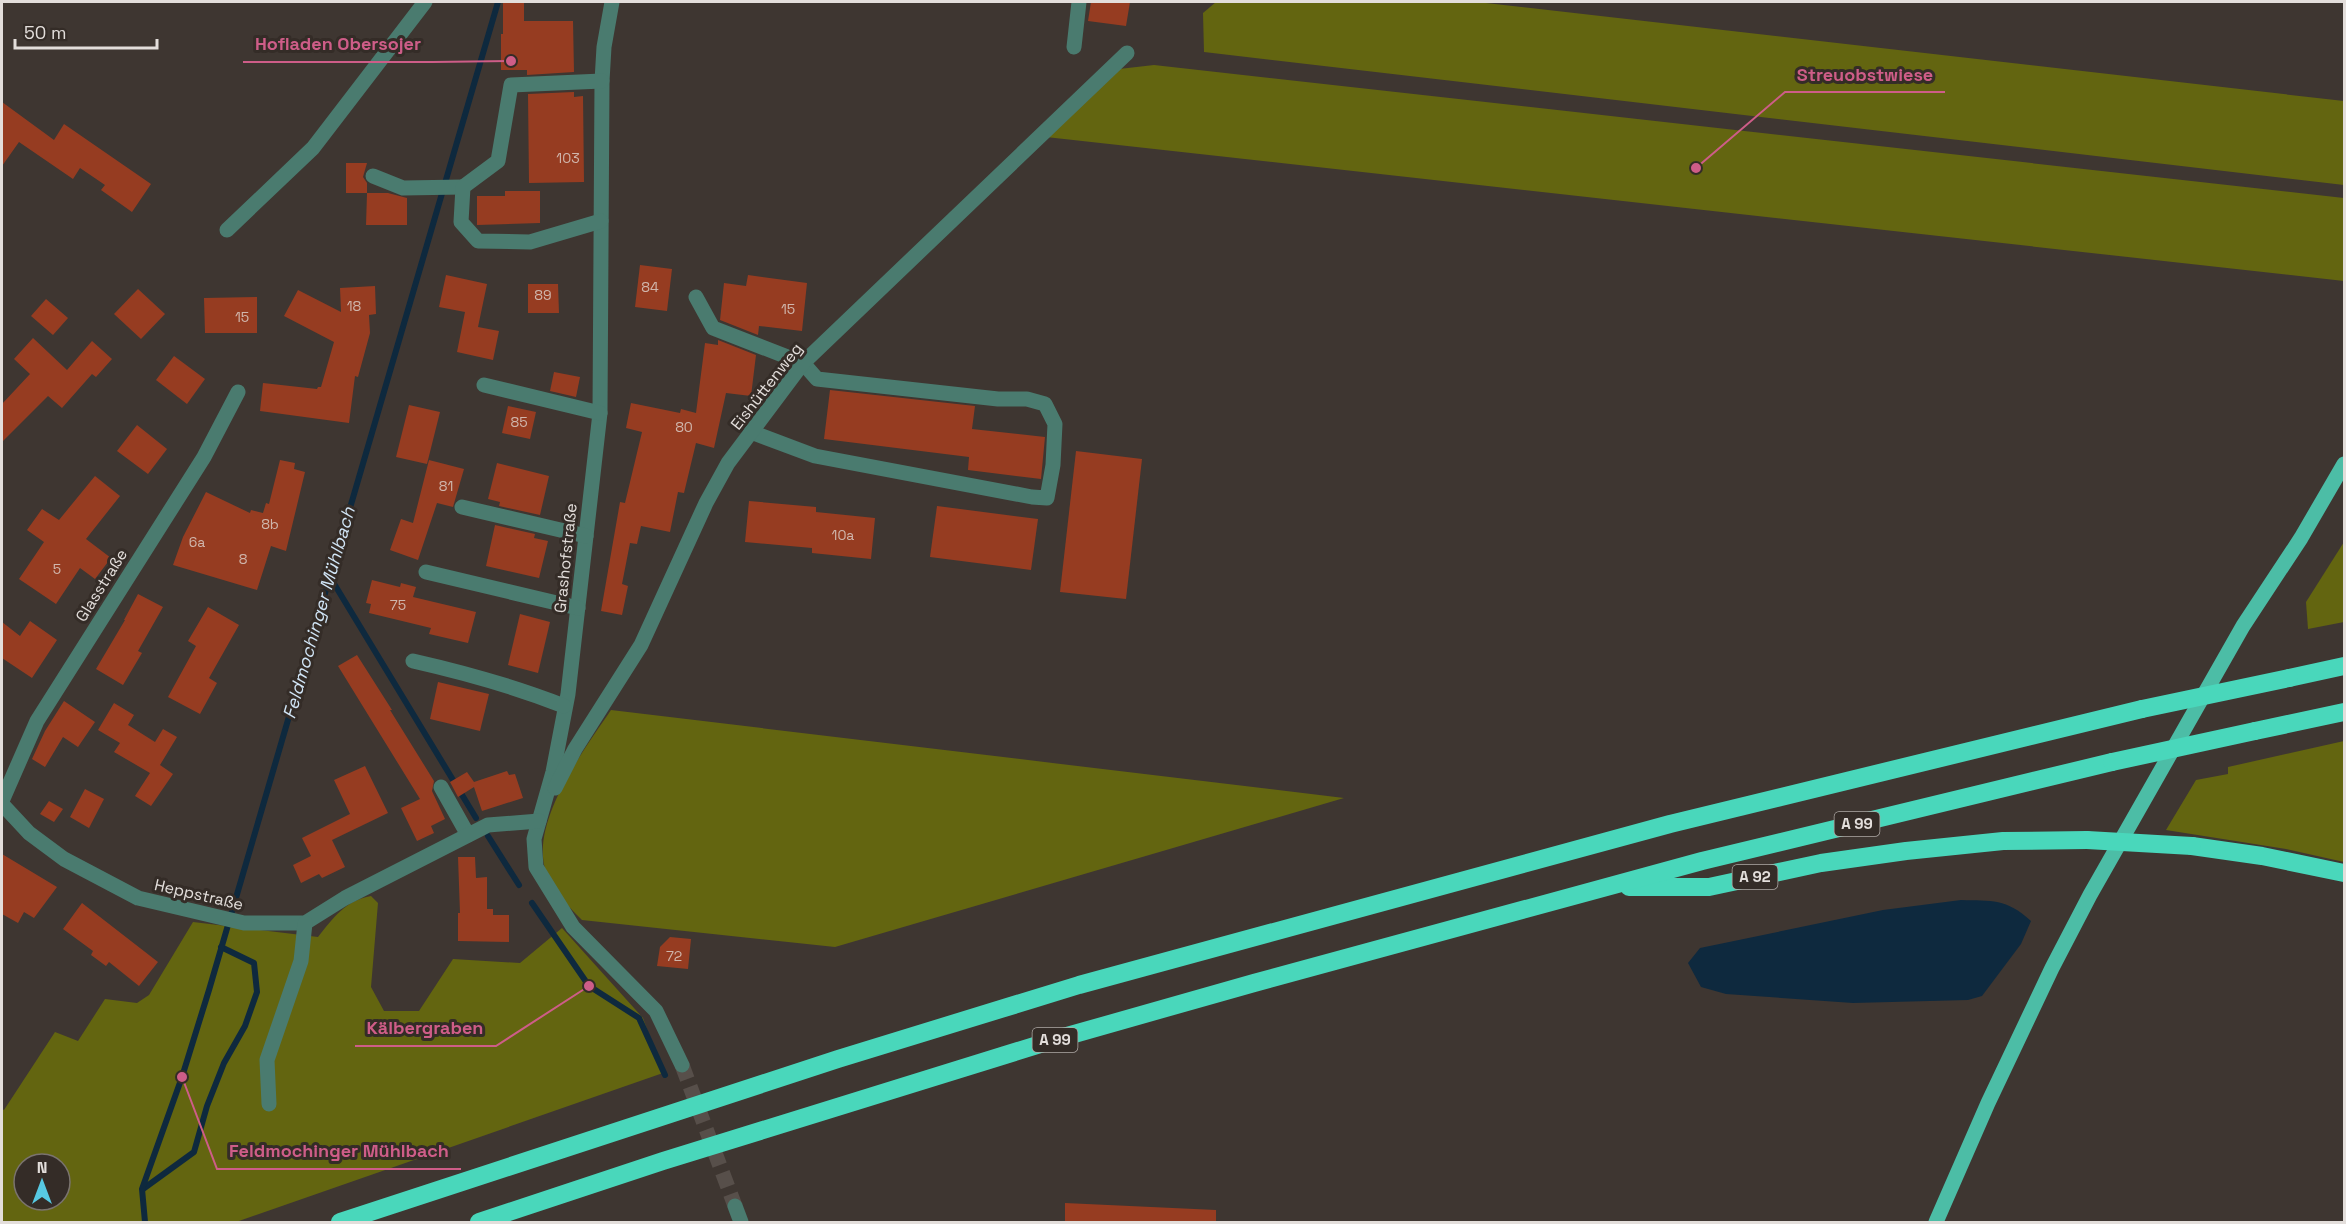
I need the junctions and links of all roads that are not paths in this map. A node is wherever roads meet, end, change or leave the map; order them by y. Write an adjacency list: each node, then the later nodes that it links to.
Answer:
1 (425, 2): 10 (street)
2 (612, 2): 6 (street, Grashofstraße)
3 (1079, 2): 4 (street)
4 (1074, 47)
5 (1127, 53): 12 (street, Eishüttenweg)
6 (602, 81): 8 (street); 9 (street, Grashofstraße)
7 (373, 177): 8 (street)
8 (456, 188): 9 (street)
9 (601, 221): 15 (street, Grashofstraße)
10 (227, 230)
11 (696, 297): 12 (street)
12 (803, 363): 16 (street, Eishüttenweg); 16 (street)
13 (484, 386): 15 (street)
14 (238, 392): 27 (street, Glasstraße)
15 (600, 413): 19 (street, Grashofstraße)
16 (751, 432): 28 (street, Eishüttenweg)
17 (2344, 464): 39 (main road)
18 (462, 507): 19 (street)
19 (586, 536): 21 (street, Grashofstraße)
20 (426, 572): 21 (street)
21 (578, 608): 24 (street, Grashofstraße)
22 (413, 661): 24 (street)
23 (2344, 666): 36 (highway, bridge)
24 (564, 706): 28 (street, Grashofstraße)
25 (2344, 712): 31 (highway, A 99, bridge)
26 (441, 787): 29 (street)
27 (2, 802): 32 (street, Heppstraße)
28 (539, 820): 29 (street); 33 (street, Grashofstraße)
29 (468, 835): 32 (street)
30 (2344, 873): 31 (highway, A 92, bridge)
31 (1603, 887): 37 (highway, A 99)
32 (305, 923): 34 (street)
33 (682, 1065)
34 (269, 1104)
35 (735, 1206): 38 (street)
36 (340, 1222)
37 (479, 1222)
38 (741, 1222)
39 (1936, 1222)

